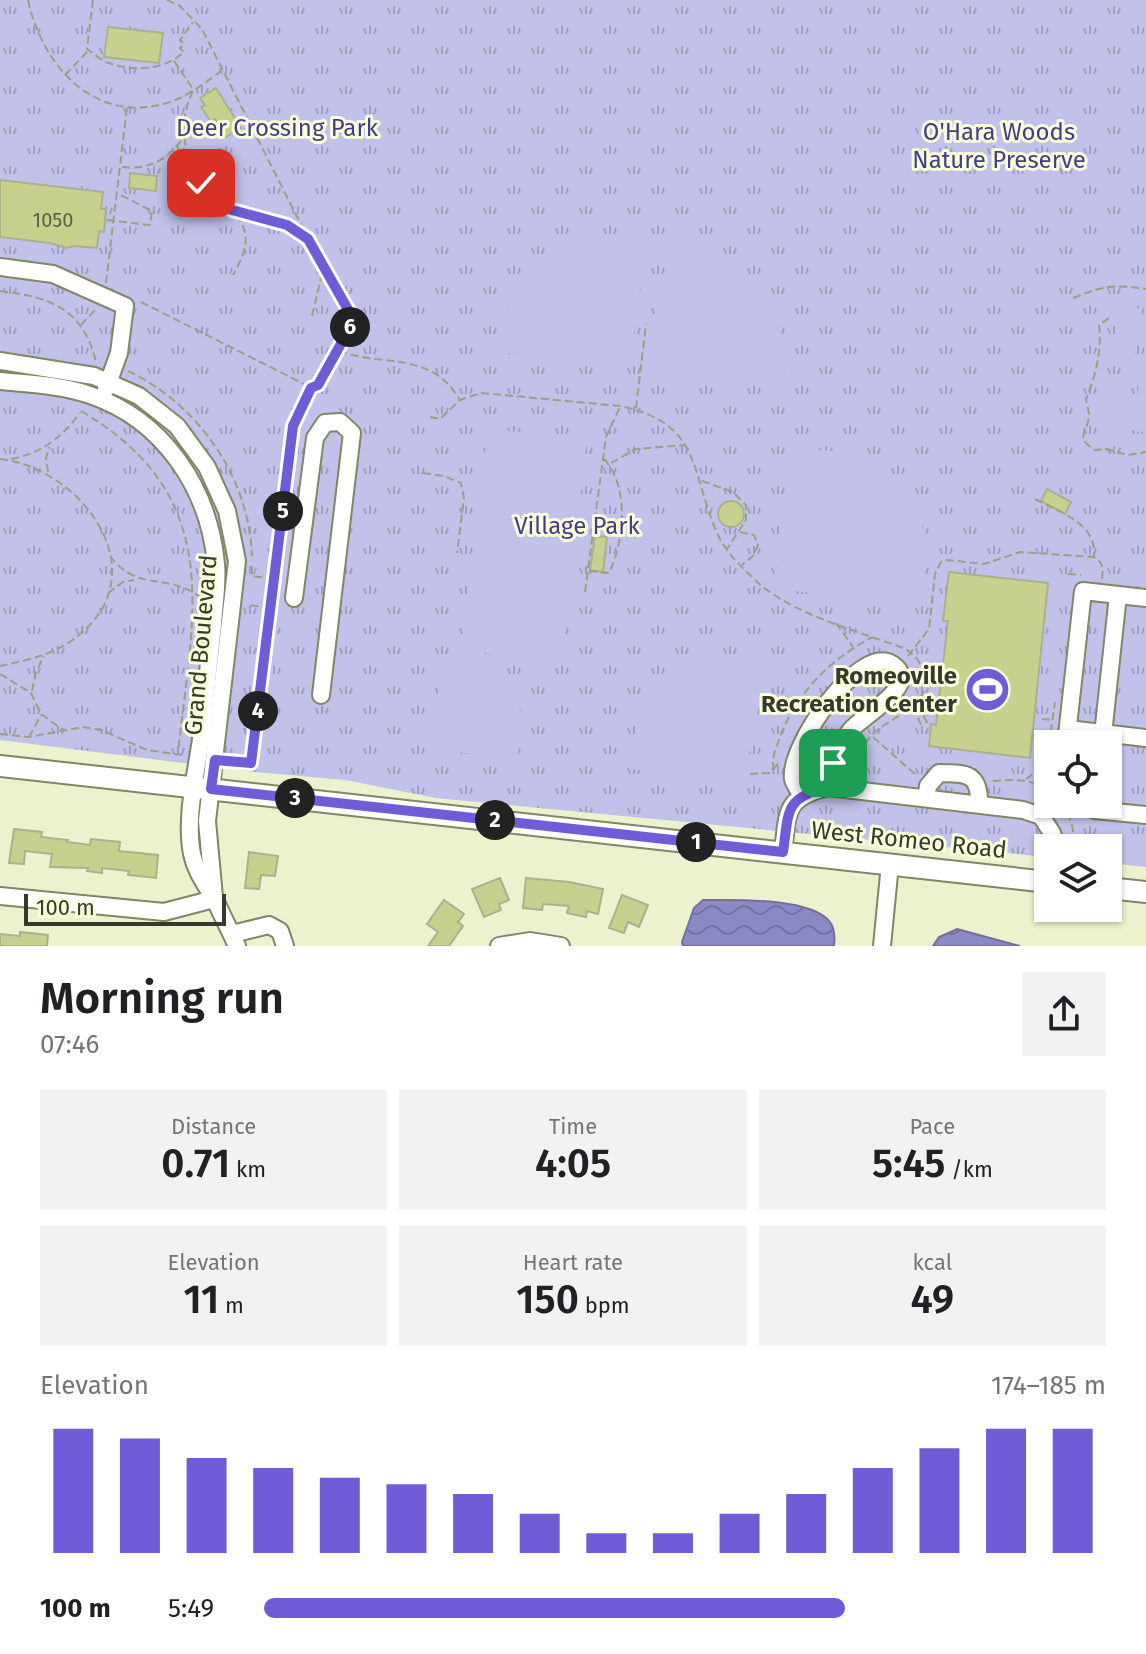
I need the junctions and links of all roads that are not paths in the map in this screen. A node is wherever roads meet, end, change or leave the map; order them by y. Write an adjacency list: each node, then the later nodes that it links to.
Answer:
1 (0, 267): 3 (street)
2 (0, 361): 3 (street, Grand Boulevard)
3 (102, 378): 5 (street); 14 (street, Grand Boulevard)
4 (0, 381): 5 (street, Grand Boulevard)
5 (95, 397): 14 (street, Grand Boulevard)
6 (1109, 594): 8 (street); 10 (street); 11 (street)
7 (294, 598): 9 (street)
8 (1146, 598)
9 (321, 695)
10 (1068, 730)
11 (1102, 730)
12 (1146, 738): 13 (street)
13 (1122, 739)
14 (207, 759): 17 (street, Grand Boulevard)
15 (0, 766): 17 (main road, West Romeo Road)
16 (828, 787): 18 (street); 18 (street); 19 (street)
17 (203, 788): 24 (main road, West Romeo Road); 30 (street, Grand Boulevard)
18 (801, 795): 24 (street)
19 (926, 798): 20 (street); 20 (street)
20 (979, 804): 21 (street)
21 (1034, 807)
22 (1122, 813): 23 (street)
23 (1146, 815)
24 (783, 852): 25 (main road, West Romeo Road)
25 (890, 864): 26 (main road, West Romeo Road); 35 (street)
26 (1034, 880)
27 (1122, 889): 28 (main road)
28 (1146, 892)
29 (0, 896): 30 (street)
30 (214, 899): 31 (street, Grand Boulevard)
31 (234, 940): 32 (street)
32 (285, 946)
33 (499, 946): 34 (street)
34 (561, 946)
35 (882, 946)

